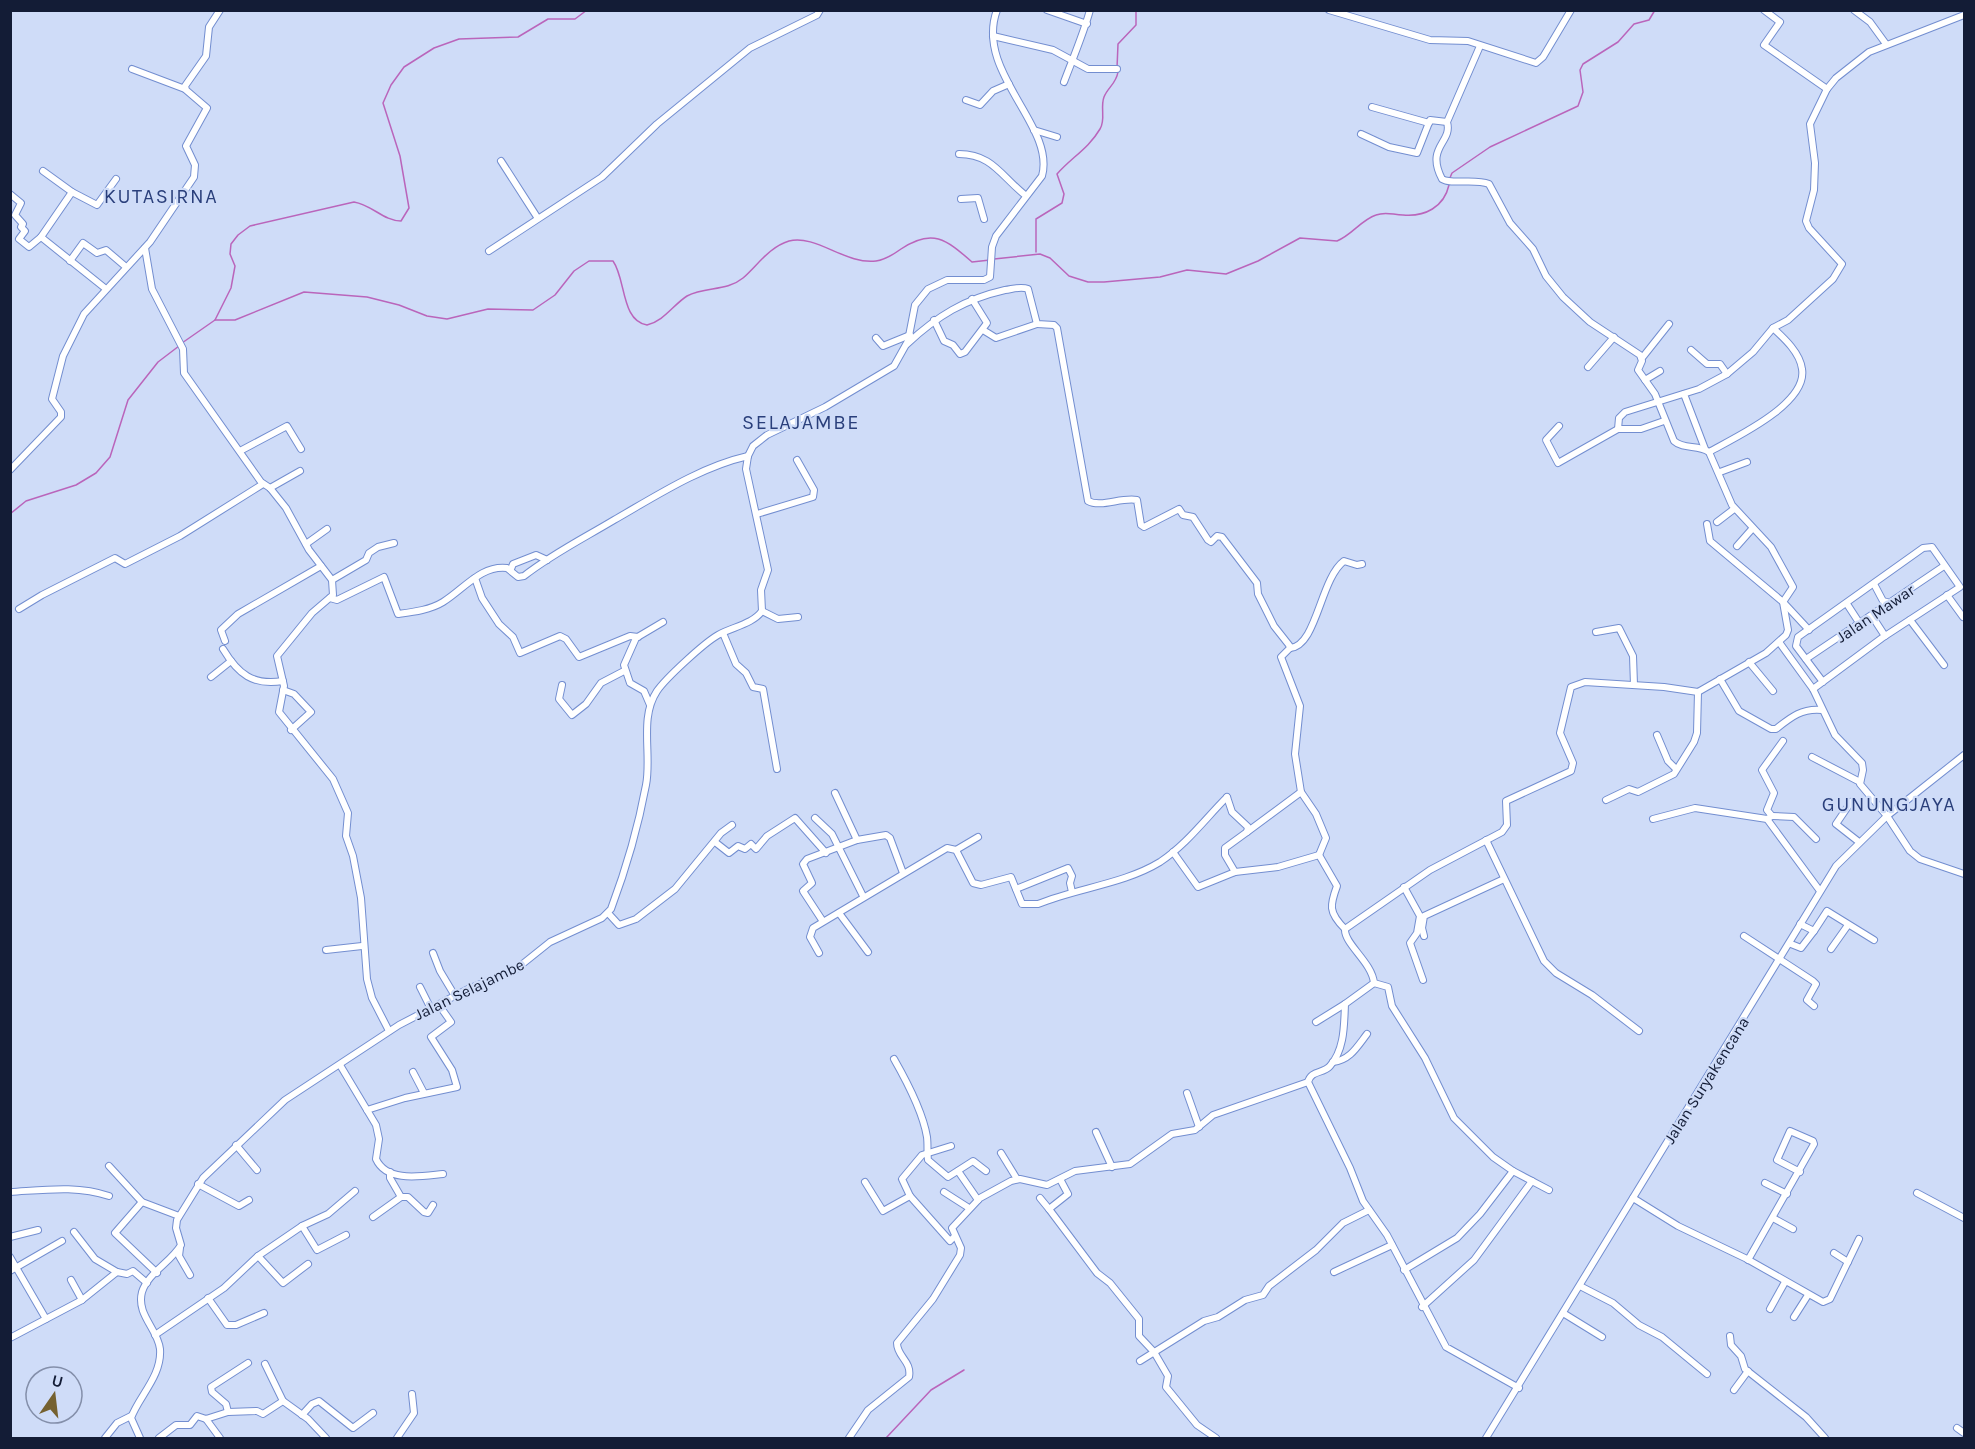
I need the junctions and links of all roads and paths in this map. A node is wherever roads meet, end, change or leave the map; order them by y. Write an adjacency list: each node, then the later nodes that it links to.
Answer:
1 (220, 10): 20 (street)
2 (820, 10): 37 (street)
3 (998, 10): 12 (street)
4 (1047, 10): 11 (street)
5 (1090, 10): 11 (street)
6 (1329, 10): 14 (street)
7 (1571, 10): 14 (street)
8 (1764, 10): 21 (street)
9 (1854, 10): 13 (street)
10 (1965, 15): 13 (street)
11 (1087, 24): 15 (street)
12 (993, 36): 15 (street); 19 (street)
13 (1886, 44): 21 (street)
14 (1480, 46): 24 (street)
15 (1071, 61): 17 (street); 18 (street)
16 (132, 69): 20 (street)
17 (1117, 69)
18 (1064, 82)
19 (1009, 84): 22 (street); 26 (street)
20 (185, 89): 40 (street)
21 (1827, 89): 49 (street)
22 (966, 100)
23 (1372, 107): 25 (street)
24 (1447, 122): 25 (street); 52 (street)
25 (1428, 123): 27 (street)
26 (1034, 130): 28 (street); 35 (street)
27 (1361, 134)
28 (1057, 137)
29 (959, 154): 35 (street)
30 (501, 161): 37 (street)
31 (44, 171): 33 (street)
32 (116, 179): 33 (street)
33 (72, 192): 39 (street)
34 (10, 194): 39 (street)
35 (1025, 195): 51 (street)
36 (961, 199): 38 (street)
37 (537, 217): 41 (street)
38 (984, 219)
39 (41, 237): 42 (street)
40 (145, 248): 43 (street); 67 (street)
41 (489, 250)
42 (70, 261): 43 (street); 44 (street)
43 (126, 267): 44 (street)
44 (106, 289): 72 (street)
45 (972, 299): 46 (street); 47 (street); 50 (street)
46 (934, 320): 50 (street); 54 (street)
47 (1037, 324): 50 (street); 117 (street)
48 (1669, 324): 56 (street)
49 (1773, 328): 59 (street); 68 (street)
50 (983, 330)
51 (910, 335): 53 (street); 54 (street)
52 (1614, 337): 56 (street); 57 (street)
53 (876, 338)
54 (907, 344): 69 (street)
55 (1691, 350): 59 (street)
56 (1642, 358): 60 (street)
57 (1588, 367)
58 (1660, 371): 60 (street)
59 (1727, 374): 61 (street)
60 (1646, 380): 62 (street)
61 (1684, 394): 62 (street); 68 (street)
62 (1658, 401): 63 (street); 65 (street)
63 (1664, 421): 65 (street); 68 (street)
64 (1559, 426): 65 (street)
65 (1618, 429)
66 (301, 449): 67 (street)
67 (240, 451): 75 (street)
68 (1707, 451): 74 (street)
69 (748, 456): 78 (street); 86 (street)
70 (797, 460): 78 (street)
71 (1747, 462): 74 (street)
72 (10, 470)
73 (300, 471): 76 (street)
74 (1720, 472): 77 (street)
75 (263, 484): 76 (street); 101 (street)
76 (270, 488): 84 (street)
77 (1734, 509): 79 (street); 82 (street)
78 (757, 514): 102 (street)
79 (1717, 522)
80 (1707, 524): 98 (street)
81 (327, 529): 84 (street)
82 (1752, 529): 85 (street); 98 (street)
83 (394, 543): 92 (street)
84 (306, 544): 88 (street)
85 (1737, 546)
86 (547, 560): 90 (street); 90 (street)
87 (1362, 564): 117 (street)
88 (321, 566): 92 (street); 119 (street)
89 (1944, 566): 93 (street); 94 (street); 99 (street, Jalan Mawar)
90 (511, 569): 91 (street)
91 (475, 578): 97 (street); 115 (street)
92 (332, 580): 97 (street)
93 (1874, 584): 99 (street); 100 (street)
94 (1960, 587): 95 (street); 96 (street)
95 (1965, 594)
96 (1947, 595): 105 (street); 106 (street)
97 (330, 598): 125 (street)
98 (1783, 602): 111 (street); 116 (street)
99 (1890, 603): 103 (street, Jalan Mawar)
100 (1847, 604): 108 (street); 111 (street)
101 (19, 609)
102 (762, 611): 104 (street); 113 (street)
103 (1872, 616): 108 (street, Jalan Mawar); 114 (street)
104 (798, 617)
105 (1963, 617)
106 (1910, 620): 114 (street); 121 (street)
107 (663, 622): 115 (street)
108 (1860, 624): 118 (street, Jalan Mawar)
109 (1626, 625): 110 (street)
110 (1619, 628): 112 (street); 128 (street)
111 (1809, 630): 118 (street)
112 (1596, 632)
113 (723, 633): 133 (street); 140 (street)
114 (1885, 636): 126 (street)
115 (638, 637): 122 (street)
116 (1779, 642): 120 (street); 129 (street)
117 (1290, 648): 143 (street)
118 (1806, 659): 126 (street)
119 (231, 661): 123 (street); 125 (street)
120 (1749, 662): 124 (street); 131 (street)
121 (1944, 665)
122 (624, 671): 127 (street); 133 (street)
123 (211, 677)
124 (1720, 679): 132 (street); 134 (street)
125 (283, 681): 130 (street)
126 (1822, 682): 129 (street)
127 (562, 685)
128 (1634, 685): 132 (street); 156 (street)
129 (1813, 689): 134 (street)
130 (283, 690): 135 (street); 135 (street)
131 (1773, 691)
132 (1698, 692): 141 (street)
133 (650, 706): 174 (street)
134 (1822, 710): 142 (street)
135 (291, 730): 184 (street)
136 (1657, 735): 141 (street)
137 (1783, 741): 149 (street)
138 (1965, 755): 147 (street, Jalan Suryakencana)
139 (1812, 757): 142 (street)
140 (777, 769)
141 (1677, 769): 145 (street)
142 (1860, 782): 147 (street)
143 (1301, 792): 152 (street); 163 (street)
144 (835, 793): 155 (street)
145 (1606, 800)
146 (1851, 802): 158 (street)
147 (1887, 816): 158 (street, Jalan Suryakencana); 166 (street)
148 (815, 818): 159 (street)
149 (1769, 818): 150 (street); 154 (street); 170 (street)
150 (1653, 819)
151 (732, 825): 157 (street)
152 (1247, 832): 161 (street); 164 (street)
153 (978, 837): 160 (street)
154 (1816, 839)
155 (857, 840): 159 (street); 165 (street)
156 (1486, 840): 167 (street); 168 (street)
157 (715, 842): 162 (street); 174 (street)
158 (1859, 842): 170 (street, Jalan Suryakencana)
159 (838, 848): 162 (street); 172 (street)
160 (956, 850): 165 (street); 169 (street)
161 (1173, 852): 164 (street); 171 (street)
162 (826, 853): 175 (street)
163 (1319, 855): 164 (street); 178 (street)
164 (1235, 872)
165 (903, 873): 172 (street)
166 (1965, 874)
167 (1504, 879): 180 (street); 201 (street)
168 (1404, 887): 178 (street); 191 (street)
169 (1016, 889): 171 (street); 171 (street)
170 (1820, 891): 176 (street, Jalan Suryakencana)
171 (1072, 892)
172 (863, 896): 173 (street)
173 (839, 913): 175 (street); 187 (street)
174 (608, 914): 194 (street, Jalan Selajambe)
175 (822, 921): 189 (street)
176 (1800, 924): 179 (street); 183 (street, Jalan Suryakencana)
177 (1848, 925): 179 (street); 182 (street); 185 (street)
178 (1345, 928): 192 (street)
179 (1814, 931): 183 (street)
180 (1424, 936)
181 (1744, 936): 190 (street)
182 (1874, 940)
183 (1791, 944): 190 (street, Jalan Suryakencana)
184 (362, 946): 186 (street); 200 (street)
185 (1831, 949)
186 (326, 950)
187 (868, 952)
188 (433, 953): 194 (street)
189 (819, 953)
190 (1781, 960): 197 (street); 242 (street, Jalan Suryakencana)
191 (1423, 980)
192 (1374, 983): 196 (street); 222 (street)
193 (420, 987): 198 (street)
194 (455, 996): 195 (street, Jalan Selajambe)
195 (439, 1005): 198 (street, Jalan Selajambe); 208 (street)
196 (1345, 1005): 199 (street); 204 (street)
197 (1814, 1006)
198 (431, 1009): 200 (street, Jalan Selajambe)
199 (1316, 1022)
200 (389, 1030): 205 (street, Jalan Selajambe)
201 (1639, 1030)
202 (1367, 1034): 204 (street)
203 (894, 1059): 215 (street)
204 (1333, 1062): 207 (street)
205 (340, 1065): 210 (street); 213 (street, Jalan Selajambe)
206 (413, 1072): 208 (street)
207 (1308, 1082): 211 (street); 249 (street)
208 (424, 1093): 210 (street)
209 (1187, 1093): 211 (street)
210 (367, 1110): 223 (street)
211 (1200, 1126): 218 (street)
212 (1096, 1132): 218 (street)
213 (236, 1145): 219 (street); 231 (street, Jalan Selajambe)
214 (951, 1146): 215 (street)
215 (928, 1151): 220 (street); 239 (street)
216 (1001, 1153): 226 (street)
217 (109, 1166): 245 (street)
218 (1112, 1167): 227 (street)
219 (257, 1170)
220 (958, 1171): 221 (street); 244 (street)
221 (986, 1171)
222 (1513, 1171): 228 (street); 272 (street)
223 (390, 1172): 225 (street); 240 (street)
224 (1800, 1172): 224 (street); 237 (street)
225 (443, 1174)
226 (1017, 1179): 227 (street); 244 (street)
227 (1060, 1179): 248 (street)
228 (1532, 1181): 232 (street); 285 (street)
229 (865, 1182): 239 (street)
230 (1765, 1183): 237 (street)
231 (198, 1185): 243 (street); 250 (street, Jalan Selajambe)
232 (1549, 1190)
233 (355, 1191): 254 (street)
234 (944, 1192): 247 (street)
235 (10, 1193): 238 (street)
236 (1917, 1193): 253 (street)
237 (1787, 1194): 252 (street)
238 (109, 1196)
239 (910, 1196): 260 (street)
240 (401, 1197): 246 (street); 251 (street)
241 (1040, 1198): 248 (street)
242 (1633, 1198): 268 (street); 281 (street, Jalan Suryakencana)
243 (249, 1200)
244 (978, 1200): 247 (street)
245 (142, 1202): 250 (street); 276 (street)
246 (433, 1205)
247 (969, 1208): 260 (street)
248 (1049, 1209): 295 (street)
249 (1369, 1210): 263 (street); 295 (street)
250 (179, 1216): 264 (street)
251 (373, 1217)
252 (1773, 1218): 255 (street); 268 (street)
253 (1965, 1218)
254 (302, 1226): 258 (street); 266 (street)
255 (1792, 1229)
256 (38, 1230): 259 (street)
257 (74, 1232): 274 (street)
258 (346, 1235)
259 (10, 1237)
260 (952, 1239): 318 (street)
261 (1859, 1239): 269 (street)
262 (62, 1241): 271 (street)
263 (1392, 1245): 272 (street); 275 (street)
264 (180, 1247): 276 (street); 277 (street)
265 (1834, 1254): 269 (street)
266 (258, 1256): 270 (street); 283 (street)
267 (10, 1257): 271 (street)
268 (1748, 1260): 279 (street)
269 (1848, 1262): 282 (street)
270 (308, 1264)
271 (17, 1266): 273 (street); 290 (street)
272 (1404, 1270): 285 (street)
273 (10, 1271)
274 (117, 1272): 280 (street); 284 (street)
275 (1334, 1272)
276 (157, 1273): 280 (street)
277 (190, 1275)
278 (71, 1280): 284 (street)
279 (1785, 1282): 282 (street); 286 (street)
280 (147, 1283): 291 (street)
281 (1580, 1286): 288 (street, Jalan Suryakencana); 300 (street)
282 (1808, 1295): 289 (street)
283 (208, 1298): 287 (street); 291 (street)
284 (82, 1300): 290 (street)
285 (1422, 1307): 301 (street)
286 (1770, 1309)
287 (264, 1313)
288 (1563, 1313): 293 (street); 301 (street, Jalan Suryakencana)
289 (1794, 1317)
290 (46, 1319): 294 (street)
291 (155, 1335): 308 (street)
292 (1730, 1336): 299 (street)
293 (1602, 1337)
294 (10, 1338)
295 (1154, 1352): 296 (street); 319 (street)
296 (1140, 1361)
297 (248, 1363): 305 (street)
298 (265, 1364): 304 (street)
299 (1748, 1371): 302 (street); 321 (street)
300 (1707, 1374)
301 (1519, 1388): 320 (street, Jalan Suryakencana)
302 (1734, 1390)
303 (412, 1394): 317 (street)
304 (283, 1401): 305 (street); 307 (street)
305 (228, 1412): 309 (street)
306 (373, 1413): 307 (street)
307 (302, 1415): 316 (street)
308 (131, 1416): 312 (street); 313 (street)
309 (206, 1419): 314 (street); 315 (street)
310 (1957, 1428): 311 (street)
311 (1965, 1433)
312 (105, 1438)
313 (140, 1438)
314 (159, 1438)
315 (220, 1438)
316 (326, 1438)
317 (397, 1438)
318 (849, 1438)
319 (1216, 1438)
320 (1486, 1438)
321 (1825, 1438)

